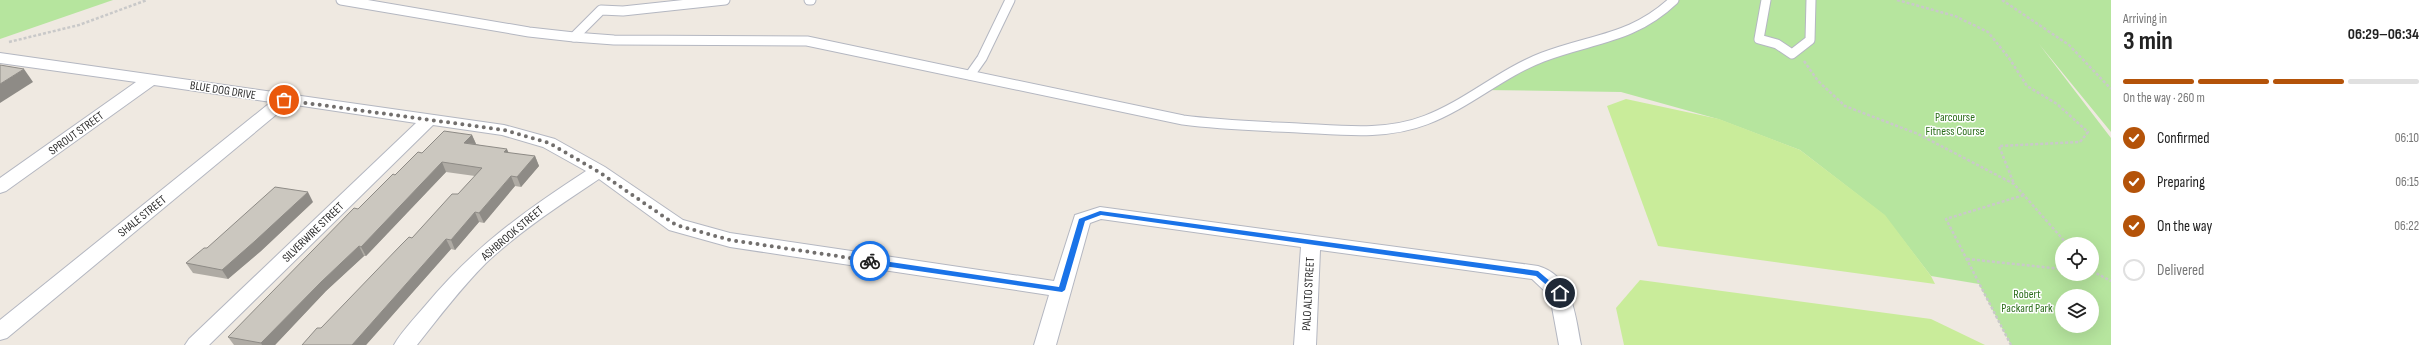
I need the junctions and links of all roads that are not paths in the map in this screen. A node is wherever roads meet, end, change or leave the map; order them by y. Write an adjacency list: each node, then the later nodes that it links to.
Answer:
1 (341, 0): 7 (lane)
2 (725, 0): 7 (lane)
3 (1010, 0): 9 (lane)
4 (1674, 0): 9 (lane)
5 (1766, 0): 6 (lane)
6 (1811, 0)
7 (574, 37): 9 (lane)
8 (0, 58): 10 (street, BLUE DOG DRIVE)
9 (970, 75)
10 (152, 79): 11 (street, BLUE DOG DRIVE); 14 (street, SPROUT STREET)
11 (284, 100): 12 (street, BLUE DOG DRIVE); 17 (street, SHALE STREET)
12 (430, 119): 13 (street, BLUE DOG DRIVE); 18 (street, SILVERWIRE STREET)
13 (599, 172): 16 (street, BLUE DOG DRIVE); 19 (street, ASHBROOK STREET)
14 (0, 187)
15 (1311, 243): 16 (street); 21 (street, PALO ALTO STREET); 22 (street)
16 (1062, 290): 20 (street)
17 (0, 332)
18 (196, 345)
19 (404, 345)
20 (1045, 345)
21 (1305, 345)
22 (1570, 345)

